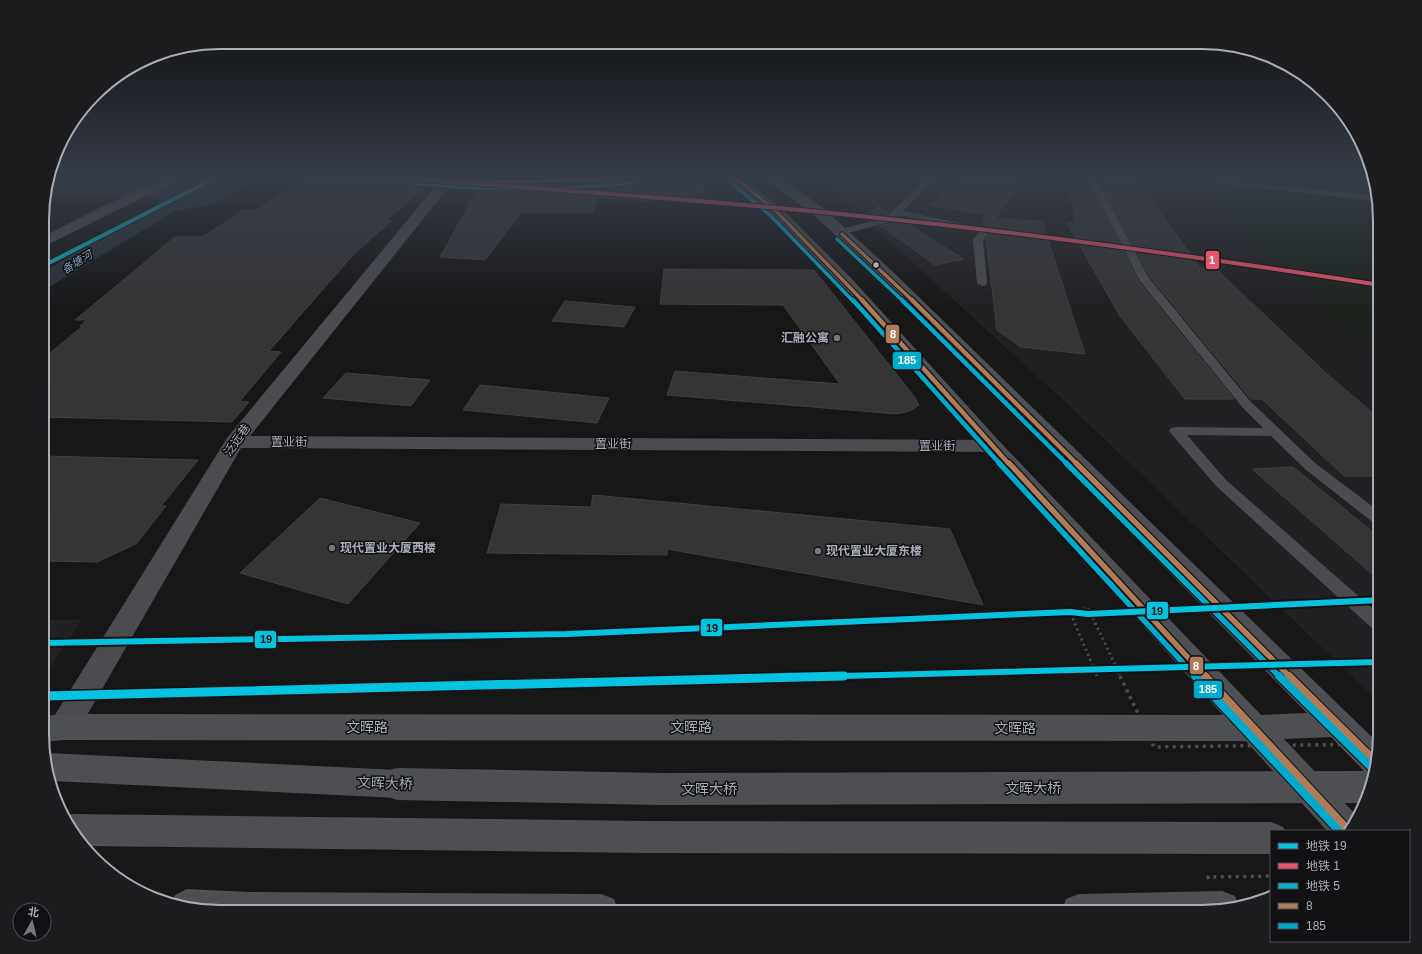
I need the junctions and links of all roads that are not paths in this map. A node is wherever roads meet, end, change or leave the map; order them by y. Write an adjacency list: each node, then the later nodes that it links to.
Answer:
1 (86, 221): 9 (main road)
2 (415, 221): 12 (street, 泛远巷)
3 (785, 221): 13 (main road)
4 (828, 221): 8 (main road)
5 (884, 221): 8 (lane)
6 (936, 221): 10 (lane)
7 (1114, 221): 11 (lane)
8 (841, 232): 16 (main road)
9 (49, 240)
10 (982, 284)
11 (1275, 432): 14 (lane); 15 (lane)
12 (234, 442): 13 (street, 置业街); 17 (street, 泛远巷)
13 (993, 446): 18 (main road)
14 (1373, 515)
15 (1373, 619)
16 (1338, 724): 18 (main road, 文晖路); 19 (main road)
17 (54, 728): 18 (main road, 文晖路)
18 (1255, 728): 22 (main road)
19 (1372, 758)
20 (52, 767): 21 (main road, 文晖大桥, bridge)
21 (1365, 787)
22 (1345, 827)
23 (79, 830): 24 (main road)
24 (1270, 838)

